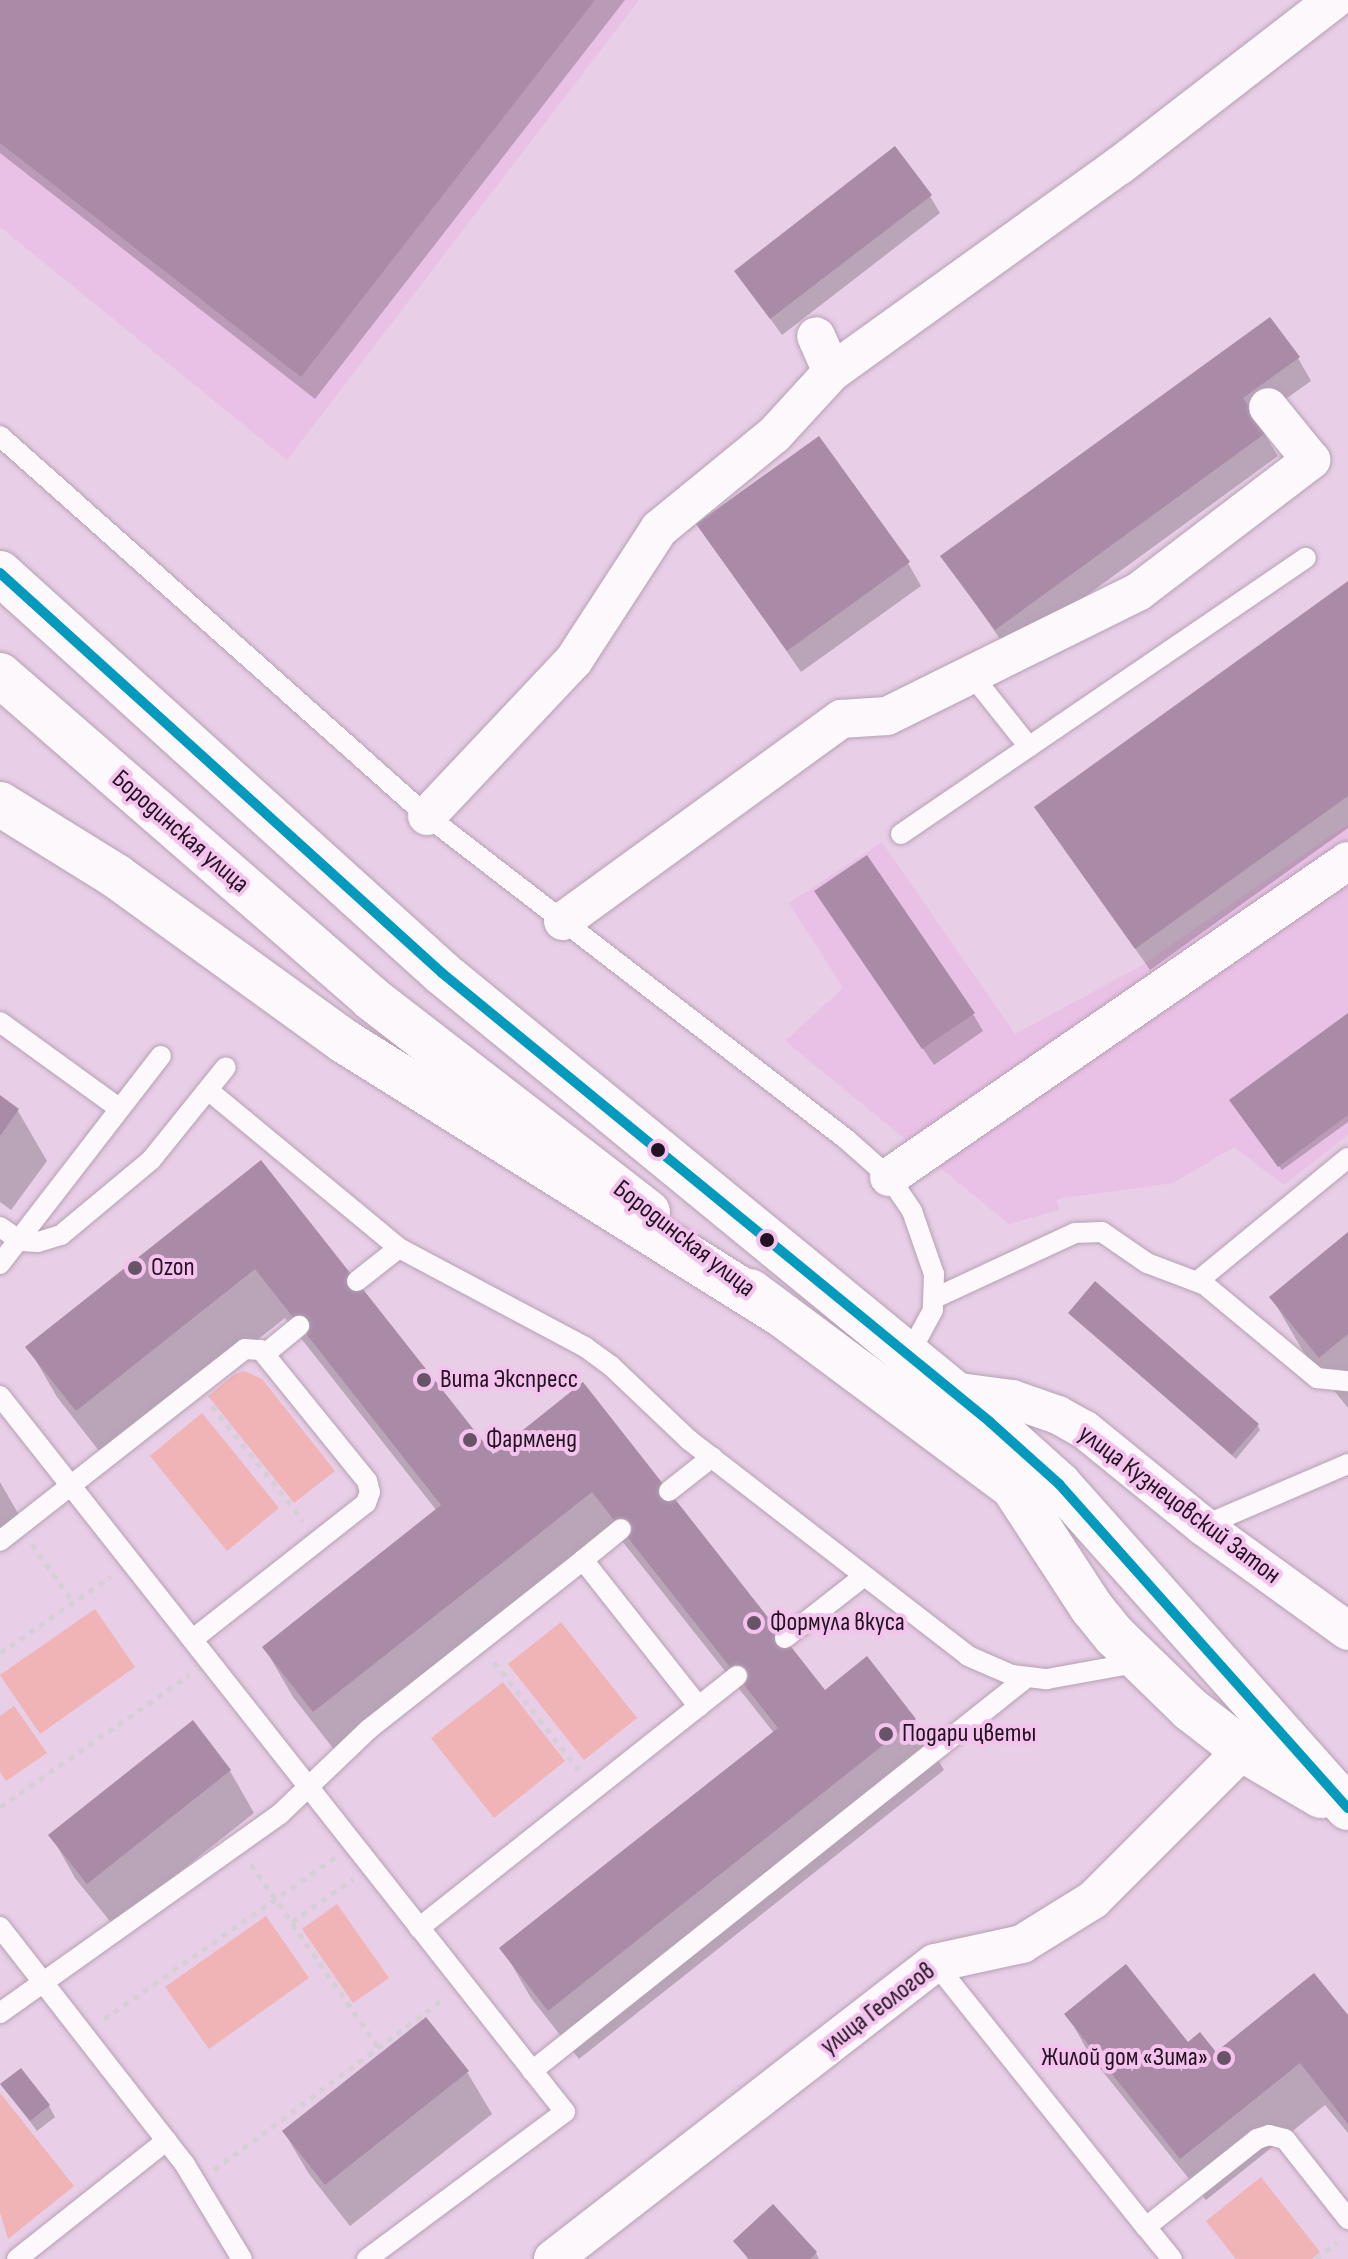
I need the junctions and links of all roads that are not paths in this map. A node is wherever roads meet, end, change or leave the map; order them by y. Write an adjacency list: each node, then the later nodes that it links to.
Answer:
1 (1334, 0): 3 (street)
2 (816, 336): 3 (street)
3 (832, 372): 12 (street)
4 (1268, 407): 8 (street)
5 (0, 436): 12 (lane)
6 (1306, 558): 10 (lane)
7 (0, 573): 33 (street, Бородинская улица)
8 (971, 674): 10 (lane); 15 (street)
9 (0, 675): 30 (street, Бородинская улица)
10 (1029, 747): 13 (lane)
11 (0, 804): 30 (street)
12 (427, 816): 15 (lane)
13 (901, 834)
14 (1348, 861): 22 (street)
15 (563, 921): 22 (lane)
16 (0, 1022): 20 (lane)
17 (161, 1056): 20 (lane)
18 (226, 1067): 19 (lane)
19 (208, 1090): 24 (lane); 25 (lane)
20 (119, 1108): 24 (lane)
21 (1348, 1158): 28 (lane)
22 (889, 1177): 29 (lane)
23 (0, 1227): 24 (lane)
24 (21, 1241): 26 (lane)
25 (399, 1248): 27 (lane); 37 (lane)
26 (0, 1264)
27 (357, 1281)
28 (1198, 1281): 29 (lane); 34 (lane)
29 (935, 1298): 33 (lane)
30 (779, 1313): 49 (street, Бородинская улица)
31 (299, 1326): 32 (lane)
32 (266, 1353): 39 (lane); 48 (lane)
33 (908, 1356): 35 (street, Бородинская улица)
34 (1348, 1381)
35 (952, 1391): 41 (street, улица Кузнецовский Затон); 55 (street, Бородинская улица)
36 (0, 1396): 39 (lane)
37 (712, 1457): 40 (lane); 45 (lane)
38 (1348, 1464): 41 (lane)
39 (71, 1486): 43 (lane); 48 (lane)
40 (669, 1491)
41 (1203, 1526): 46 (street, улица Кузнецовский Затон)
42 (621, 1529): 44 (lane)
43 (0, 1541)
44 (583, 1560): 52 (lane); 54 (lane)
45 (864, 1576): 47 (lane); 51 (lane)
46 (1348, 1631)
47 (785, 1638)
48 (192, 1640): 54 (lane)
49 (1141, 1662): 51 (lane); 53 (street, Бородинская улица)
50 (737, 1676): 52 (lane)
51 (1026, 1678): 61 (lane)
52 (699, 1707): 57 (lane)
53 (1243, 1750): 55 (street, Бородинская улица); 58 (street, улица Геологов)
54 (307, 1787): 57 (lane); 59 (lane)
55 (1348, 1810)
56 (0, 1927): 59 (lane)
57 (419, 1928): 61 (lane)
58 (935, 1963): 64 (lane); 68 (street, улица Геологов)
59 (42, 1980): 60 (lane); 62 (lane)
60 (0, 2013)
61 (532, 2071): 67 (lane)
62 (167, 2140): 65 (lane); 66 (lane)
63 (1348, 2219): 64 (lane)
64 (1146, 2227): 69 (lane)
65 (17, 2259)
66 (242, 2259)
67 (367, 2259)
68 (553, 2259)
69 (1172, 2259)

